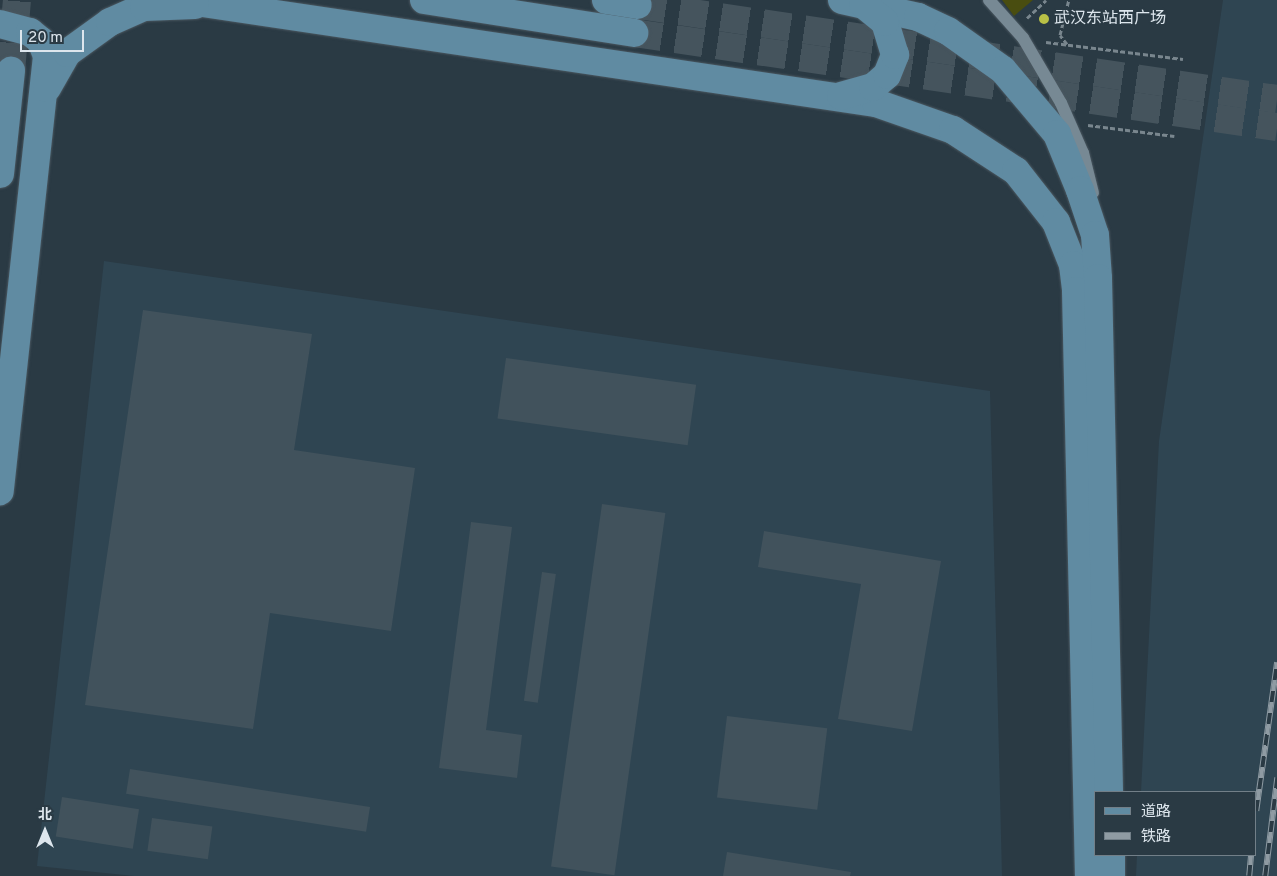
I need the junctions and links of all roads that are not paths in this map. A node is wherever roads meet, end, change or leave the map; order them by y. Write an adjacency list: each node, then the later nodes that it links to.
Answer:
1 (424, 0): 8 (main road)
2 (606, 0): 6 (main road)
3 (989, 0): 13 (lane)
4 (189, 2): 10 (main road); 11 (main road)
5 (852, 2): 11 (main road); 13 (main road)
6 (638, 5)
7 (0, 24): 10 (main road)
8 (634, 33)
9 (11, 71): 12 (main road)
10 (45, 91): 14 (main road)
11 (838, 97): 17 (main road)
12 (0, 174)
13 (1095, 235): 15 (main road)
14 (0, 491)
15 (1110, 791)
16 (1111, 856): 18 (main road)
17 (1089, 876)
18 (1112, 876)

